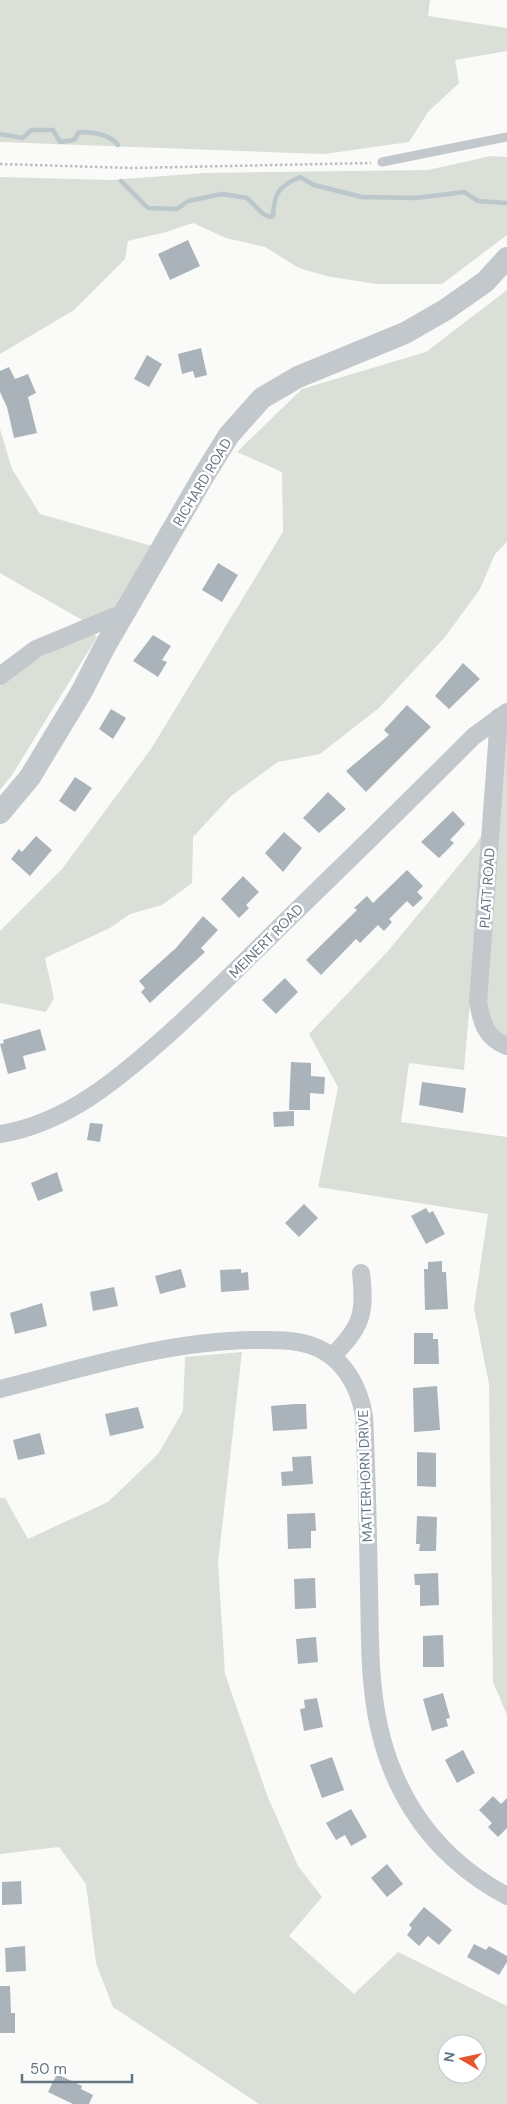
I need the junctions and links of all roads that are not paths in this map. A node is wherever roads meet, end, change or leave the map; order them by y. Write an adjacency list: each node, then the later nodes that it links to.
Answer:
1 (507, 138): 2 (lane)
2 (382, 162)
3 (507, 258): 4 (street, RICHARD ROAD)
4 (126, 612): 5 (street); 7 (street, RICHARD ROAD)
5 (0, 676)
6 (503, 714): 8 (street, PLATT ROAD); 9 (street, MEINERT ROAD)
7 (0, 813)
8 (507, 1046)
9 (0, 1134)
10 (361, 1273): 11 (street)
11 (332, 1357): 12 (street, MATTERHORN DRIVE); 13 (street, MATTERHORN DRIVE)
12 (0, 1389)
13 (507, 1896)

